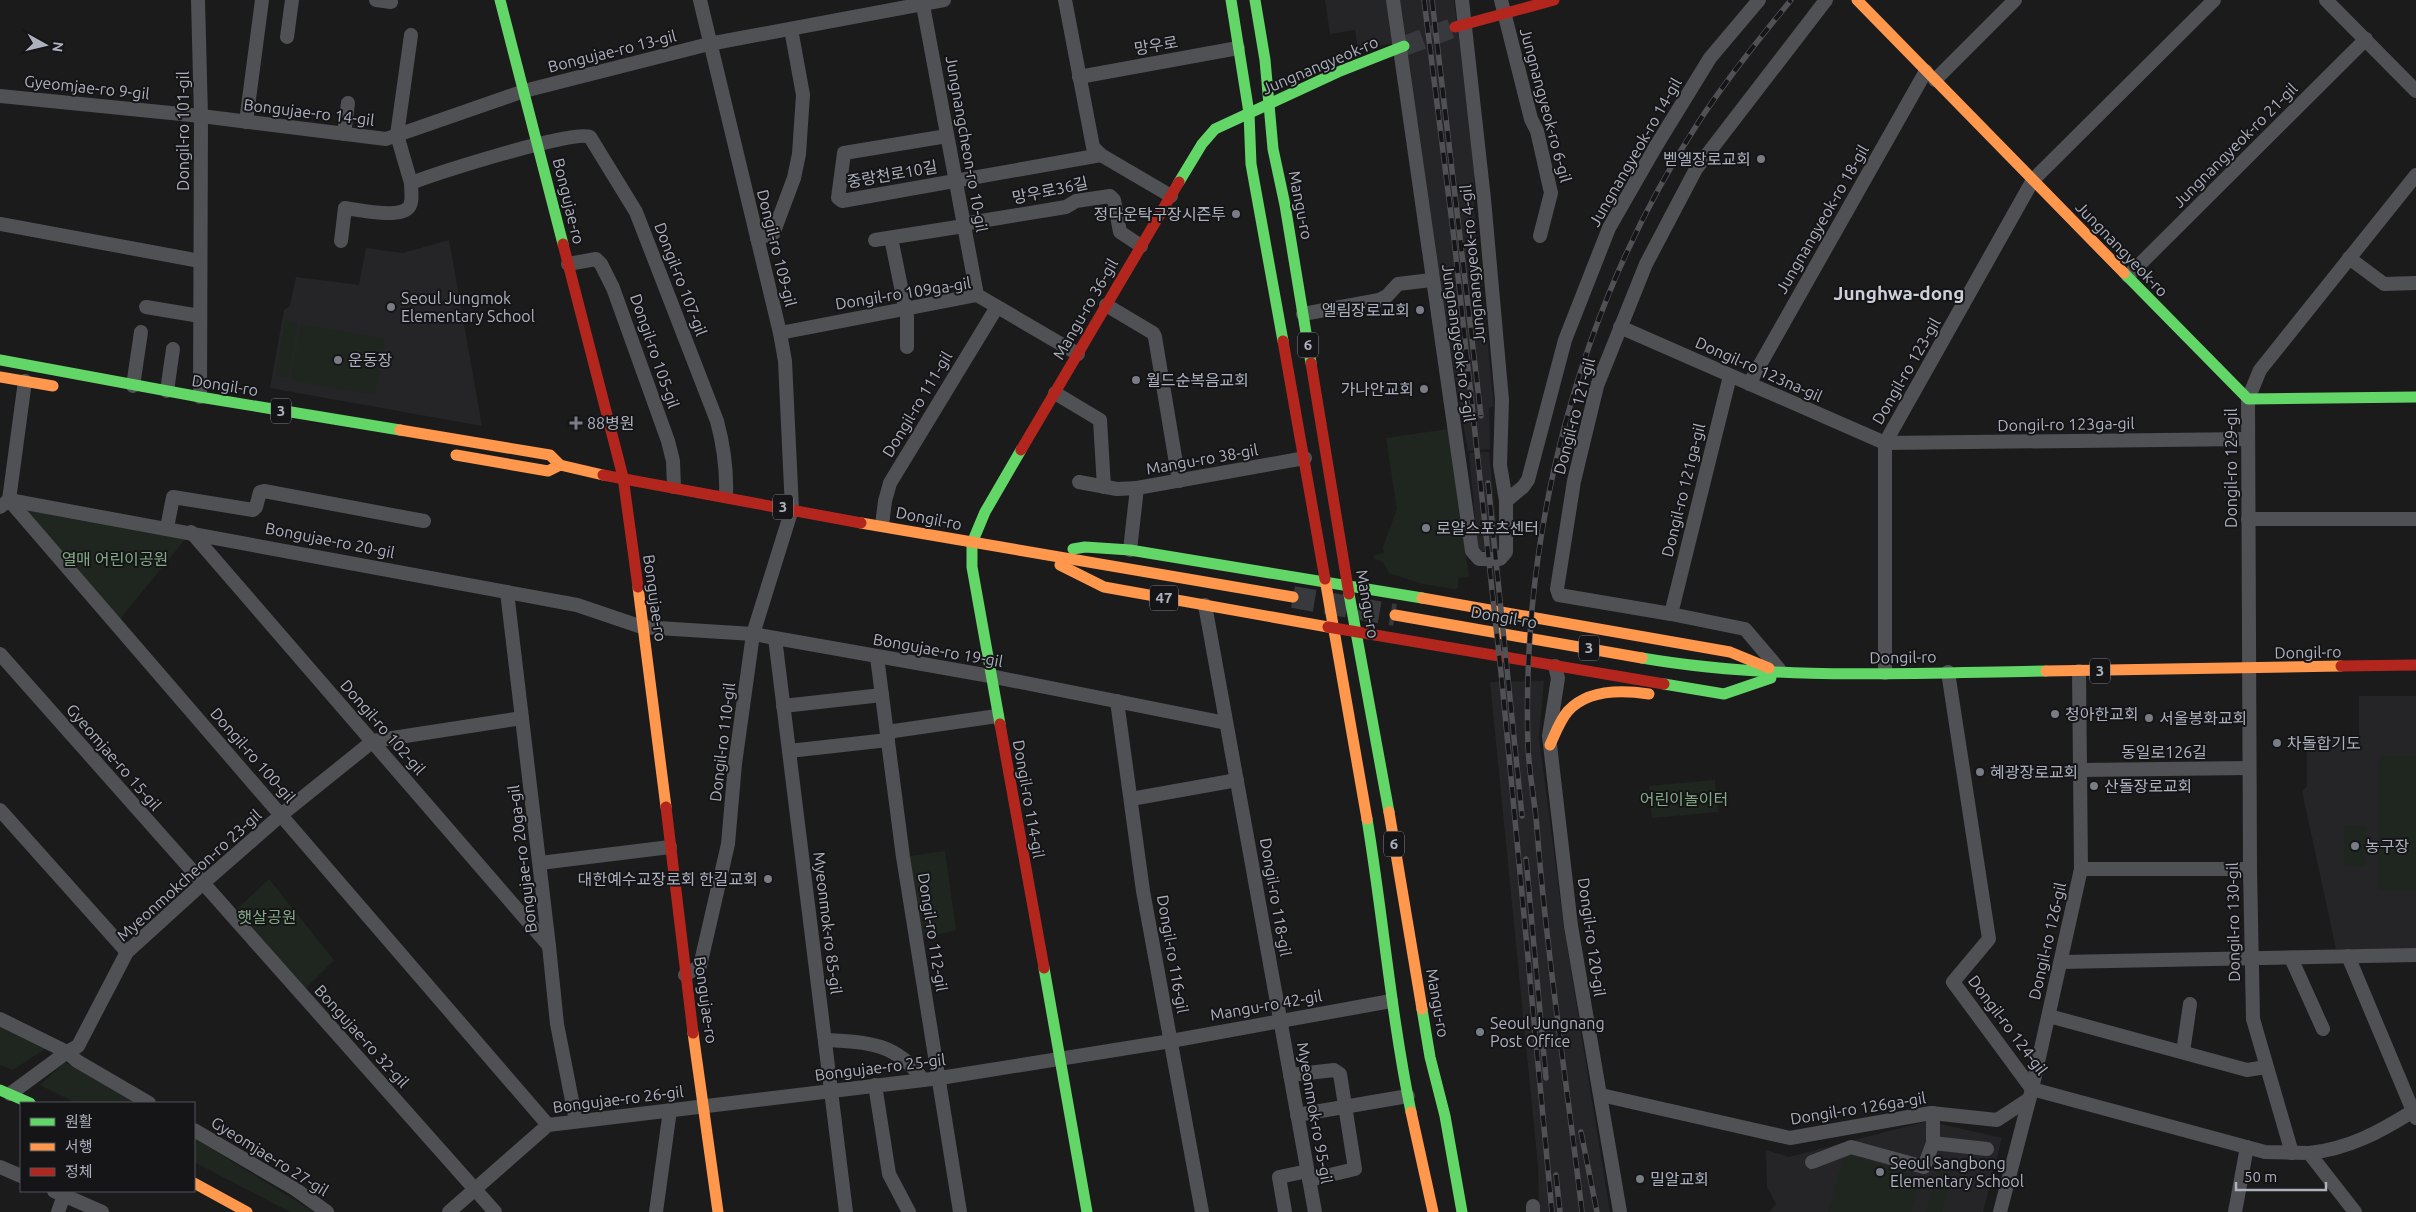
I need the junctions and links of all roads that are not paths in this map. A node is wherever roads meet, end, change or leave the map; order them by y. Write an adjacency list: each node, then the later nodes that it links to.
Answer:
1 (198, 0): 39 (street, Dongil-ro 101-gil)
2 (262, 0): 40 (street)
3 (292, 0): 26 (street)
4 (376, 0): 20 (street)
5 (500, 0): 34 (main road, Bongujae-ro)
6 (700, 0): 28 (street, Dongil-ro 109-gil)
7 (944, 0): 21 (street, Bongujae-ro 13-gil)
8 (1065, 0): 32 (street)
9 (1231, 0): 29 (main road, 6)
10 (1255, 0): 37 (main road, Mangu-ro / 6)
11 (1393, 0): 30 (street, Jungnangyeok-ro 2-gil)
12 (1462, 0): 23 (street, Jungnangyeok-ro 4-gil)
13 (1554, 0): 22 (main road)
14 (1759, 0): 102 (street, Jungnangyeok-ro 14-gil)
15 (1826, 0): 72 (street, Dongil-ro 121-gil)
16 (1857, 0): 31 (main road, Jungnangyeok-ro)
17 (2015, 0): 31 (street, Jungnangyeok-ro 18-gil)
18 (2214, 0): 47 (street, Dongil-ro 123-gil)
19 (2326, 0): 27 (street)
20 (391, 2)
21 (922, 2): 24 (street, Bongujae-ro 13-gil); 43 (street, Jungnangcheon-ro 10-gil)
22 (1502, 6): 23 (main road); 53 (street, Jungnangyeok-ro 6-gil)
23 (1460, 25): 102 (street, Jungnangyeok-ro 4-gil)
24 (791, 29): 28 (street, Bongujae-ro 13-gil); 54 (street)
25 (411, 35): 42 (street)
26 (287, 36)
27 (2366, 39): 33 (street); 62 (street, Jungnangyeok-ro 21-gil)
28 (709, 44): 34 (street, Bongujae-ro 13-gil); 54 (street, Dongil-ro 109-gil)
29 (1238, 48): 32 (street, 망우로); 38 (main road, 6)
30 (1402, 48): 37 (main road, Jungnangyeok-ro); 63 (street, Jungnangyeok-ro 2-gil)
31 (1930, 76): 47 (main road, Jungnangyeok-ro); 82 (street, Jungnangyeok-ro 18-gil)
32 (1079, 77): 45 (street)
33 (2416, 91)
34 (524, 92): 42 (street, Bongujae-ro 14-gil); 44 (main road, Bongujae-ro)
35 (0, 96): 39 (street, Gyeomjae-ro 9-gil)
36 (348, 103): 41 (street)
37 (1269, 105): 38 (main road, Jungnangyeok-ro); 70 (main road, Mangu-ro / 6)
38 (1249, 113): 50 (main road, Mangu-ro 36-gil); 93 (main road, 6)
39 (201, 116): 40 (street, Bongujae-ro 14-gil); 60 (street, Dongil-ro 101-gil)
40 (246, 122): 41 (street, Bongujae-ro 14-gil)
41 (344, 134): 42 (street, Bongujae-ro 14-gil)
42 (398, 135): 49 (street)
43 (947, 136): 48 (street, Jungnangcheon-ro 10-gil); 48 (street, 중랑천로10길)
44 (538, 145): 49 (street); 61 (main road, Bongujae-ro); 101 (street, Dongil-ro 107-gil)
45 (1101, 155): 48 (street, 중랑천로10길); 50 (street)
46 (2416, 175): 59 (street, Dongil-ro 129-gil)
47 (2034, 180): 62 (main road, Jungnangyeok-ro); 91 (street, Dongil-ro 123-gil)
48 (956, 181): 52 (street, Jungnangcheon-ro 10-gil)
49 (411, 183): 57 (street)
50 (1171, 196): 58 (main road, Mangu-ro 36-gil)
51 (0, 224): 60 (street)
52 (964, 225): 55 (street); 58 (street, 망우로36길); 65 (street, Jungnangcheon-ro 10-gil)
53 (1540, 236)
54 (757, 238): 74 (street, Dongil-ro 109-gil)
55 (891, 238): 56 (street); 69 (street)
56 (875, 240)
57 (341, 241)
58 (1141, 246): 66 (main road, Mangu-ro 36-gil)
59 (2349, 258): 64 (street); 89 (street, Dongil-ro 129-gil)
60 (200, 261): 71 (street, Dongil-ro 101-gil)
61 (568, 264): 95 (main road, Bongujae-ro); 99 (street, Dongil-ro 105-gil)
62 (2128, 276): 89 (main road, Jungnangyeok-ro)
63 (1432, 280): 70 (street); 102 (street, Jungnangyeok-ro 2-gil)
64 (2416, 283)
65 (977, 295): 68 (street, Dongil-ro 109ga-gil); 69 (street, Dongil-ro 109ga-gil)
66 (1106, 306): 77 (main road, Mangu-ro 36-gil); 96 (street)
67 (146, 307): 71 (street)
68 (997, 307): 77 (street, Dongil-ro 109ga-gil); 108 (street, Dongil-ro 111-gil)
69 (906, 308): 74 (street, Dongil-ro 109ga-gil); 75 (street)
70 (1303, 314): 116 (main road, Mangu-ro / 6)
71 (200, 316): 87 (street, Dongil-ro 101-gil)
72 (1620, 327): 79 (street, Dongil-ro 123na-gil); 123 (street, Dongil-ro 121-gil)
73 (141, 332): 83 (street)
74 (780, 333): 104 (street, Dongil-ro 109-gil)
75 (907, 347)
76 (173, 349): 85 (street)
77 (1078, 354): 86 (main road, Mangu-ro 36-gil)
78 (0, 360): 83 (main road, Dongil-ro / 3)
79 (1730, 376): 82 (street, Dongil-ro 123na-gil); 123 (street, Dongil-ro 121ga-gil)
80 (0, 377): 81 (main road)
81 (25, 381): 84 (main road); 103 (street)
82 (1749, 384): 91 (street, Dongil-ro 123na-gil)
83 (133, 386): 85 (main road, Dongil-ro / 3)
84 (64, 388)
85 (167, 391): 87 (main road, Dongil-ro / 3)
86 (1055, 393): 98 (street); 111 (main road, Mangu-ro 36-gil)
87 (200, 397): 94 (main road, Dongil-ro / 3)
88 (2416, 397): 89 (main road)
89 (2248, 399): 90 (street, Dongil-ro 129-gil)
90 (2248, 440): 91 (street, Dongil-ro 123ga-gil); 106 (street, Dongil-ro 129-gil)
91 (1885, 443): 139 (street, Dongil-ro 123-gil)
92 (441, 453): 94 (main road, Dongil-ro / 3)
93 (1305, 458): 96 (street, Mangu-ro 38-gil); 115 (main road, 6)
94 (560, 464): 95 (main road, Dongil-ro / 3)
95 (622, 478): 99 (main road, Dongil-ro / 3); 126 (main road, Bongujae-ro)
96 (1179, 481): 100 (street, Mangu-ro 38-gil)
97 (1079, 482): 98 (street)
98 (1104, 486): 100 (street)
99 (674, 487): 101 (main road, Dongil-ro / 3)
100 (1137, 488): 112 (street, Mangu-ro 38-gil)
101 (726, 496): 104 (main road, Dongil-ro / 3)
102 (1506, 501)
103 (4, 503): 109 (street, Bongujae-ro 20-gil); 158 (street, Dongil-ro 100-gil)
104 (792, 508): 108 (main road, Dongil-ro / 3); 129 (street, Dongil-ro 110-gil)
105 (2416, 518): 106 (street)
106 (2248, 519): 136 (street, Dongil-ro 129-gil)
107 (424, 520): 109 (street)
108 (882, 525): 111 (main road, Dongil-ro / 3)
109 (167, 528): 110 (street, Bongujae-ro 20-gil)
110 (191, 532): 118 (street, Bongujae-ro 20-gil); 150 (street, Dongil-ro 102-gil)
111 (972, 543): 113 (main road, Dongil-ro / 3); 141 (main road, Dongil-ro 114-gil)
112 (1130, 550): 113 (main road); 114 (main road)
113 (1039, 554): 120 (main road, Dongil-ro / 3); 121 (main road, 47)
114 (1297, 578): 115 (main road); 117 (main road)
115 (1327, 582): 116 (main road); 127 (main road)
116 (1348, 586): 119 (main road); 128 (main road, Mangu-ro / 6)
117 (1305, 590)
118 (507, 592): 126 (street, Bongujae-ro 20-gil); 147 (street, Bongujae-ro 20ga-gil)
119 (1400, 596): 124 (main road); 140 (main road)
120 (1293, 597)
121 (1205, 606): 125 (main road, 47); 148 (street, Dongil-ro 118-gil)
122 (1303, 611): 125 (main road)
123 (1671, 614): 140 (street, Dongil-ro 121-gil)
124 (1386, 615): 131 (main road); 140 (main road, Dongil-ro / 3)
125 (1295, 621): 127 (main road, 47)
126 (642, 627): 129 (street, Bongujae-ro 19-gil); 159 (main road, Bongujae-ro)
127 (1335, 628): 128 (main road, 47); 172 (main road, 6)
128 (1357, 632): 131 (main road); 232 (main road, Mangu-ro / 6)
129 (753, 634): 130 (street, Bongujae-ro 19-gil); 171 (street, Dongil-ro 110-gil)
130 (774, 638): 133 (street, Bongujae-ro 19-gil); 145 (street, Myeonmok-ro 85-gil)
131 (1395, 638): 135 (main road)
132 (0, 654): 163 (street, Gyeomjae-ro 15-gil)
133 (877, 657): 141 (street, Bongujae-ro 19-gil); 143 (street, Dongil-ro 112-gil)
134 (2416, 665): 136 (main road, Dongil-ro / 3)
135 (1555, 666): 142 (main road); 151 (street, Dongil-ro 120-gil)
136 (2249, 669): 137 (main road, Dongil-ro / 3); 153 (street, Dongil-ro 130-gil)
137 (2079, 671): 138 (main road, Dongil-ro / 3); 154 (street, Dongil-ro 126-gil)
138 (1948, 672): 139 (main road, Dongil-ro / 3); 190 (street, Dongil-ro 124-gil)
139 (1884, 673): 140 (main road, Dongil-ro / 3)
140 (1783, 674): 142 (main road)
141 (990, 676): 144 (street, Bongujae-ro 19-gil); 146 (main road, Dongil-ro 114-gil)
142 (1724, 694): 151 (main road)
143 (882, 695): 145 (street); 149 (street, Dongil-ro 112-gil)
144 (1118, 701): 148 (street, Bongujae-ro 19-gil); 156 (street, Dongil-ro 116-gil)
145 (783, 706): 152 (street, Myeonmok-ro 85-gil)
146 (997, 716): 149 (street); 182 (main road, Dongil-ro 114-gil)
147 (522, 718): 150 (street, Myeonmokcheon-ro 23-gil); 160 (street, Bongujae-ro 20ga-gil)
148 (1226, 723): 155 (street, Dongil-ro 118-gil)
149 (887, 736): 152 (street); 185 (street, Dongil-ro 112-gil)
150 (373, 742): 158 (street, Myeonmokcheon-ro 23-gil); 164 (street, Dongil-ro 102-gil)
151 (1550, 745): 191 (street, Dongil-ro 120-gil)
152 (789, 751): 178 (street, Myeonmok-ro 85-gil)
153 (2249, 768): 154 (street, 동일로126길); 161 (street, Dongil-ro 130-gil)
154 (2080, 770): 162 (street, Dongil-ro 126-gil)
155 (1237, 780): 156 (street); 176 (street, Dongil-ro 118-gil)
156 (1131, 799): 179 (street, Dongil-ro 116-gil)
157 (0, 810): 165 (street)
158 (281, 815): 163 (street, Myeonmokcheon-ro 23-gil); 202 (street, Dongil-ro 100-gil)
159 (670, 847): 160 (street); 171 (main road, Bongujae-ro)
160 (540, 863): 164 (street, Bongujae-ro 20ga-gil)
161 (2250, 869): 162 (street); 169 (street, Dongil-ro 130-gil)
162 (2081, 870): 170 (street, Dongil-ro 126-gil)
163 (202, 884): 165 (street, Myeonmokcheon-ro 23-gil); 214 (street, Bongujae-ro 32-gil)
164 (550, 946): 201 (street, Bongujae-ro 20ga-gil)
165 (127, 952): 180 (street, Myeonmokcheon-ro 23-gil)
166 (2416, 955): 167 (street)
167 (2348, 956): 168 (street); 199 (street)
168 (2291, 958): 169 (street); 177 (street)
169 (2251, 959): 170 (street); 183 (street, Dongil-ro 130-gil)
170 (2061, 962): 174 (street, Dongil-ro 126-gil)
171 (685, 975): 195 (main road, Bongujae-ro)
172 (1391, 1001): 176 (street, Mangu-ro 42-gil); 192 (main road, 6)
173 (2190, 1004): 181 (street)
174 (2048, 1016): 181 (street); 190 (street, Dongil-ro 126-gil)
175 (0, 1019): 180 (street)
176 (1280, 1020): 179 (street, Mangu-ro 42-gil); 184 (street, Myeonmok-ro 95-gil)
177 (2323, 1029)
178 (825, 1040): 186 (street); 188 (street, Myeonmok-ro 85-gil)
179 (1171, 1040): 182 (street, Mangu-ro 42-gil); 228 (street, Dongil-ro 116-gil)
180 (67, 1052): 189 (street, Myeonmokcheon-ro 23-gil); 194 (street)
181 (2183, 1052): 183 (street)
182 (1059, 1060): 185 (street, Bongujae-ro 25-gil); 227 (main road, Dongil-ro 114-gil)
183 (2266, 1067): 207 (street, Dongil-ro 130-gil)
184 (1290, 1075): 196 (street); 200 (street, Myeonmok-ro 95-gil)
185 (940, 1078): 186 (street, Bongujae-ro 25-gil); 226 (street, Dongil-ro 112-gil)
186 (923, 1080): 187 (street, Bongujae-ro 25-gil)
187 (875, 1085): 188 (street, Bongujae-ro 25-gil); 225 (street)
188 (832, 1090): 195 (street, Bongujae-ro 25-gil); 224 (street, Myeonmok-ro 85-gil)
189 (5, 1092): 193 (main road)
190 (2030, 1094): 198 (street, Dongil-ro 126ga-gil); 205 (street, Dongil-ro 124-gil); 234 (street, Dongil-ro 126-gil)
191 (1600, 1095): 198 (street, Dongil-ro 126ga-gil); 233 (street, Dongil-ro 120-gil)
192 (1408, 1096): 196 (street); 231 (main road, 6)
193 (28, 1102)
194 (146, 1102)
195 (705, 1106): 197 (street, Bongujae-ro 26-gil); 223 (main road, Bongujae-ro)
196 (1346, 1107): 200 (street); 211 (street)
197 (670, 1110): 201 (street, Bongujae-ro 26-gil); 222 (street)
198 (1933, 1113): 204 (street)
199 (2414, 1114): 208 (street)
200 (1298, 1115): 211 (street, Myeonmok-ro 95-gil)
201 (576, 1121): 202 (street, Bongujae-ro 26-gil)
202 (548, 1124): 214 (street, Bongujae-ro 26-gil)
203 (195, 1131): 219 (street, Gyeomjae-ro 27-gil)
204 (1932, 1143): 206 (street); 209 (street)
205 (2247, 1147): 207 (street, Dongil-ro 124-gil); 235 (street)
206 (1987, 1149)
207 (2292, 1153): 208 (street)
208 (2309, 1153): 236 (street)
209 (1812, 1162)
210 (0, 1167): 212 (street)
211 (1308, 1175): 229 (street); 230 (street, Myeonmok-ro 95-gil)
212 (20, 1176)
213 (195, 1185): 218 (main road)
214 (473, 1188): 220 (street, Bongujae-ro 26-gil); 221 (street, Bongujae-ro 32-gil)
215 (59, 1193): 216 (street); 217 (street)
216 (58, 1212)
217 (102, 1212)
218 (247, 1212)
219 (327, 1212)
220 (449, 1212)
221 (495, 1212)
222 (656, 1212)
223 (718, 1212)
224 (846, 1212)
225 (909, 1212)
226 (960, 1212)
227 (1086, 1212)
228 (1202, 1212)
229 (1285, 1212)
230 (1315, 1212)
231 (1433, 1212)
232 (1462, 1212)
233 (1620, 1212)
234 (2000, 1212)
235 (2236, 1212)
236 (2355, 1212)

